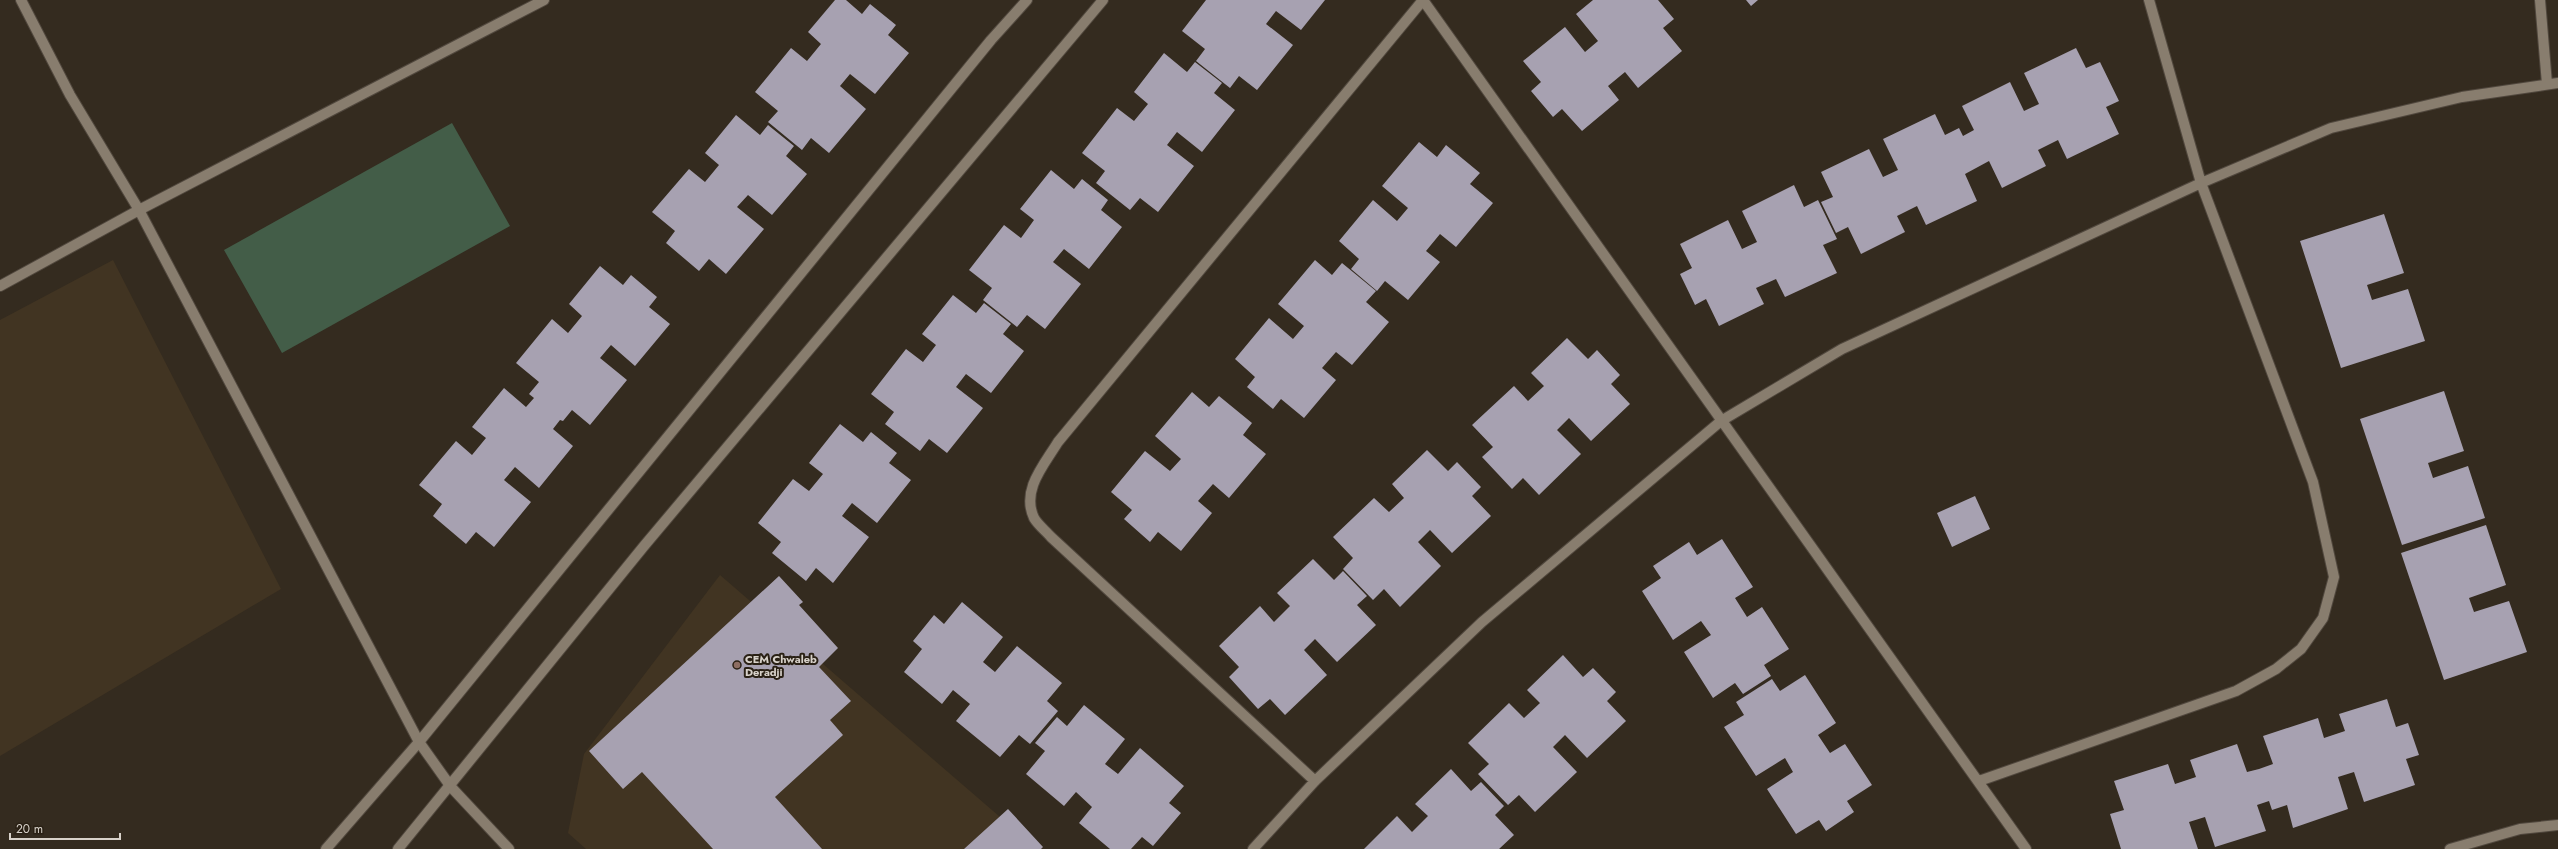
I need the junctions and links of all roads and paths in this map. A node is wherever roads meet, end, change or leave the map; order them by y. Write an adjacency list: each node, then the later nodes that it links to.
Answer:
1 (21, 0): 11 (street)
2 (544, 0): 11 (street)
3 (1027, 0): 14 (street)
4 (1103, 0): 17 (street)
5 (1423, 0): 13 (street); 15 (street)
6 (2149, 0): 10 (street)
7 (2540, 0): 9 (street)
8 (2558, 83): 9 (street)
9 (2548, 84): 10 (street)
10 (2201, 183): 13 (street); 16 (street)
11 (139, 210): 12 (street); 14 (street)
12 (0, 286)
13 (1721, 421): 15 (street); 16 (street)
14 (419, 742): 17 (street); 19 (street)
15 (1315, 781): 22 (street)
16 (1979, 781): 23 (street)
17 (451, 787): 20 (street); 21 (street)
18 (2558, 825): 24 (street)
19 (326, 849)
20 (398, 849)
21 (509, 849)
22 (1252, 849)
23 (2026, 849)
24 (2450, 849)

